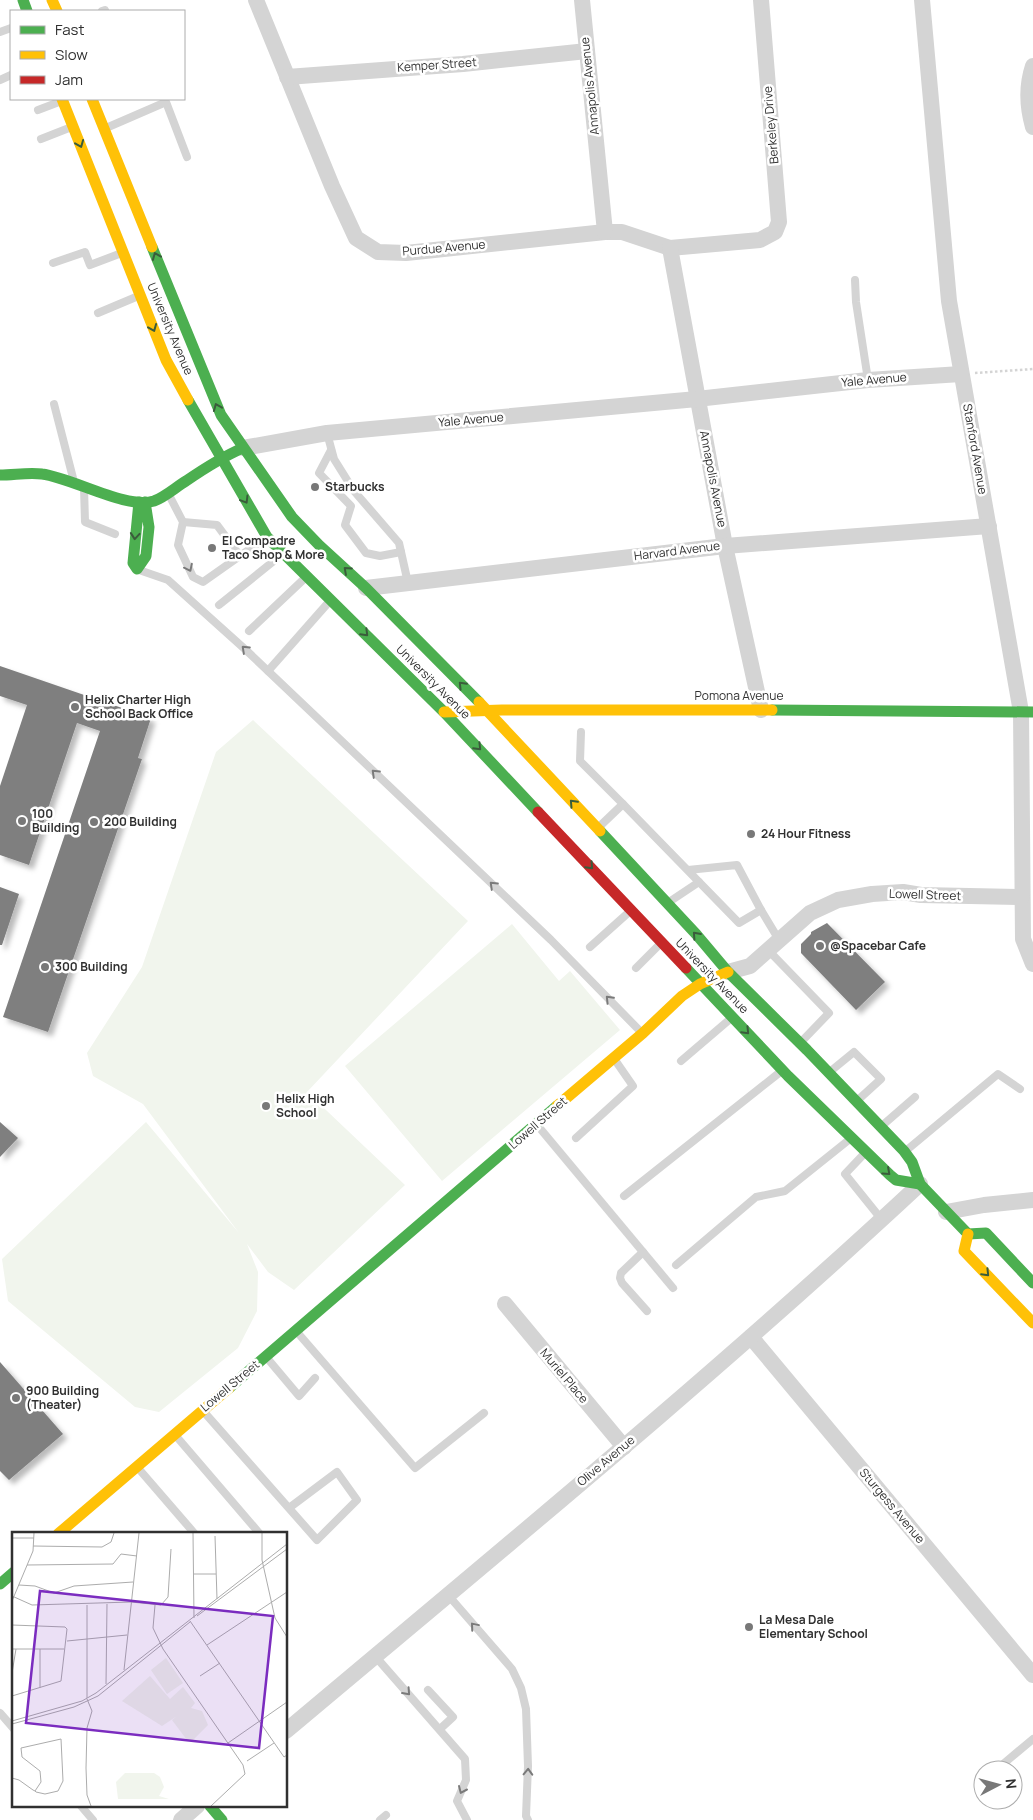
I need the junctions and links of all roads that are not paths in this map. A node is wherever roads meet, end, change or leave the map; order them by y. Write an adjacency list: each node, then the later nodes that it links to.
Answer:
1 (256, 0): 7 (street, Purdue Avenue)
2 (582, 0): 5 (street, Annapolis Avenue)
3 (761, 0): 18 (street, Berkeley Drive)
4 (922, 0): 25 (street, Stanford Avenue)
5 (587, 51): 7 (street, Kemper Street); 17 (street, Annapolis Avenue)
6 (1033, 66): 13 (street)
7 (287, 78): 17 (street, Purdue Avenue)
8 (60, 100): 11 (lane)
9 (62, 100): 12 (main road, University Avenue)
10 (93, 100): 14 (main road, University Avenue)
11 (38, 110)
12 (73, 126): 15 (lane); 20 (main road, University Avenue, one-way to 20)
13 (1033, 127)
14 (104, 128): 16 (lane); 30 (main road, University Avenue, one-way to 14)
15 (41, 139)
16 (187, 157)
17 (605, 232): 19 (street, Purdue Avenue)
18 (760, 240): 19 (street, Purdue Avenue)
19 (670, 248): 27 (street, Annapolis Avenue)
20 (123, 252): 21 (lane); 23 (main road, University Avenue)
21 (52, 263)
22 (855, 280): 26 (lane)
23 (140, 295): 24 (lane); 32 (main road, University Avenue, one-way to 32)
24 (98, 313)
25 (961, 374): 26 (street, Yale Avenue); 38 (street, Stanford Avenue)
26 (868, 380): 27 (street, Yale Avenue)
27 (697, 399): 29 (street, Yale Avenue); 41 (street, Annapolis Avenue)
28 (54, 404): 34 (lane)
29 (327, 434): 30 (street, Yale Avenue); 31 (lane)
30 (243, 448): 32 (main road, Yale Avenue); 48 (main road, University Avenue, one-way to 30)
31 (332, 450): 42 (lane); 42 (lane)
32 (220, 458): 35 (main road, Yale Avenue); 40 (main road, University Avenue, one-way to 40)
33 (0, 476): 34 (main road)
34 (79, 484): 36 (main road); 39 (lane)
35 (168, 493): 36 (main road, Yale Avenue); 37 (lane)
36 (142, 502): 45 (main road)
37 (183, 522): 44 (lane); 44 (lane, one-way to 44)
38 (989, 526): 41 (street, Harvard Avenue); 56 (street, Stanford Avenue)
39 (115, 534)
40 (267, 537): 43 (main road, University Avenue); 44 (lane)
41 (725, 546): 47 (street, Harvard Avenue); 53 (street, Annapolis Avenue)
42 (401, 552): 47 (lane)
43 (284, 553): 46 (main road, University Avenue); 50 (lane)
44 (240, 556)
45 (137, 569): 52 (lane, one-way to 45)
46 (307, 576): 49 (main road, University Avenue); 51 (lane)
47 (408, 583): 48 (street, Harvard Avenue)
48 (366, 588): 54 (main road, University Avenue, one-way to 48)
49 (331, 600): 52 (lane); 55 (main road, University Avenue, one-way to 55)
50 (219, 604)
51 (248, 631)
52 (268, 671): 74 (lane, one-way to 52)
53 (761, 710): 54 (main road, Pomona Avenue); 56 (main road, Pomona Avenue)
54 (487, 711): 55 (main road, Pomona Avenue); 59 (main road, University Avenue, one-way to 54)
55 (444, 712): 64 (main road, University Avenue, one-way to 64)
56 (1027, 712): 62 (street, Stanford Avenue)
57 (581, 732): 58 (lane)
58 (623, 804): 59 (lane); 60 (lane)
59 (597, 829): 63 (main road, University Avenue)
60 (688, 870): 61 (lane); 65 (lane)
61 (699, 882): 63 (lane); 65 (lane)
62 (1022, 897): 67 (street, Lowell Street); 69 (street)
63 (667, 903): 71 (main road, University Avenue, one-way to 63)
64 (631, 910): 66 (main road, University Avenue); 68 (lane)
65 (761, 910): 67 (lane)
66 (662, 943): 70 (lane); 72 (main road, University Avenue)
67 (774, 946): 71 (street, Lowell Street); 75 (lane)
68 (590, 947)
69 (1033, 964)
70 (636, 968)
71 (728, 972): 72 (main road, Lowell Street); 75 (main road, University Avenue)
72 (700, 984): 73 (main road, University Avenue); 74 (main road, Lowell Street)
73 (732, 1017): 77 (lane); 78 (main road, University Avenue, one-way to 78)
74 (643, 1034): 76 (main road, Lowell Street)
75 (800, 1043): 79 (main road, University Avenue)
76 (614, 1058): 83 (main road, Lowell Street); 85 (lane)
77 (682, 1061)
78 (783, 1070): 86 (main road, University Avenue); 90 (lane)
79 (829, 1072): 82 (main road, University Avenue); 82 (lane)
80 (1020, 1089): 88 (lane)
81 (915, 1097): 84 (lane)
82 (857, 1102): 84 (main road, University Avenue)
83 (537, 1124): 95 (lane); 102 (main road, Lowell Street)
84 (880, 1127): 88 (main road, University Avenue)
85 (576, 1138)
86 (852, 1138): 87 (main road, University Avenue); 96 (lane)
87 (866, 1152): 89 (main road, University Avenue, one-way to 89); 93 (lane)
88 (904, 1152): 89 (main road, University Avenue)
89 (920, 1184): 92 (main road, University Avenue); 93 (street, Olive Avenue)
90 (624, 1196)
91 (1033, 1200): 92 (street)
92 (946, 1212): 94 (main road, University Avenue)
93 (882, 1220): 103 (street, Olive Avenue)
94 (968, 1234): 97 (main road); 101 (main road, one-way to 101)
95 (644, 1252): 98 (lane); 100 (lane)
96 (676, 1265)
97 (1033, 1283)
98 (673, 1288)
99 (505, 1304): 109 (street, Muriel Place)
100 (647, 1311)
101 (1033, 1323)
102 (296, 1331): 104 (main road, Lowell Street); 107 (lane)
103 (751, 1337): 109 (street, Olive Avenue); 119 (street, Sturgess Avenue)
104 (266, 1356): 105 (lane); 106 (main road, Lowell Street)
105 (316, 1378)
106 (203, 1410): 108 (main road, Lowell Street); 111 (lane)
107 (484, 1414)
108 (174, 1434): 110 (main road, Lowell Street); 114 (lane)
109 (624, 1447): 117 (street, Olive Avenue)
110 (137, 1466): 112 (main road, Lowell Street); 113 (lane)
111 (288, 1508): 111 (lane)
112 (60, 1532)
113 (193, 1532)
114 (258, 1532)
115 (12, 1575): 116 (main road)
116 (0, 1584)
117 (448, 1595): 118 (street, Olive Avenue); 134 (lane, one-way to 117)
118 (375, 1656): 123 (street, Olive Avenue); 124 (lane, one-way to 124)
119 (1033, 1675)
120 (428, 1690): 124 (lane)
121 (0, 1713): 122 (lane)
122 (12, 1726)
123 (288, 1729)
124 (440, 1729): 133 (lane, one-way to 133)
125 (1033, 1739): 126 (lane)
126 (1008, 1760)
127 (83, 1808): 130 (lane)
128 (195, 1808): 131 (street)
129 (212, 1808): 132 (main road)
130 (93, 1820)
131 (181, 1820)
132 (222, 1820)
133 (467, 1820)
134 (528, 1820)

